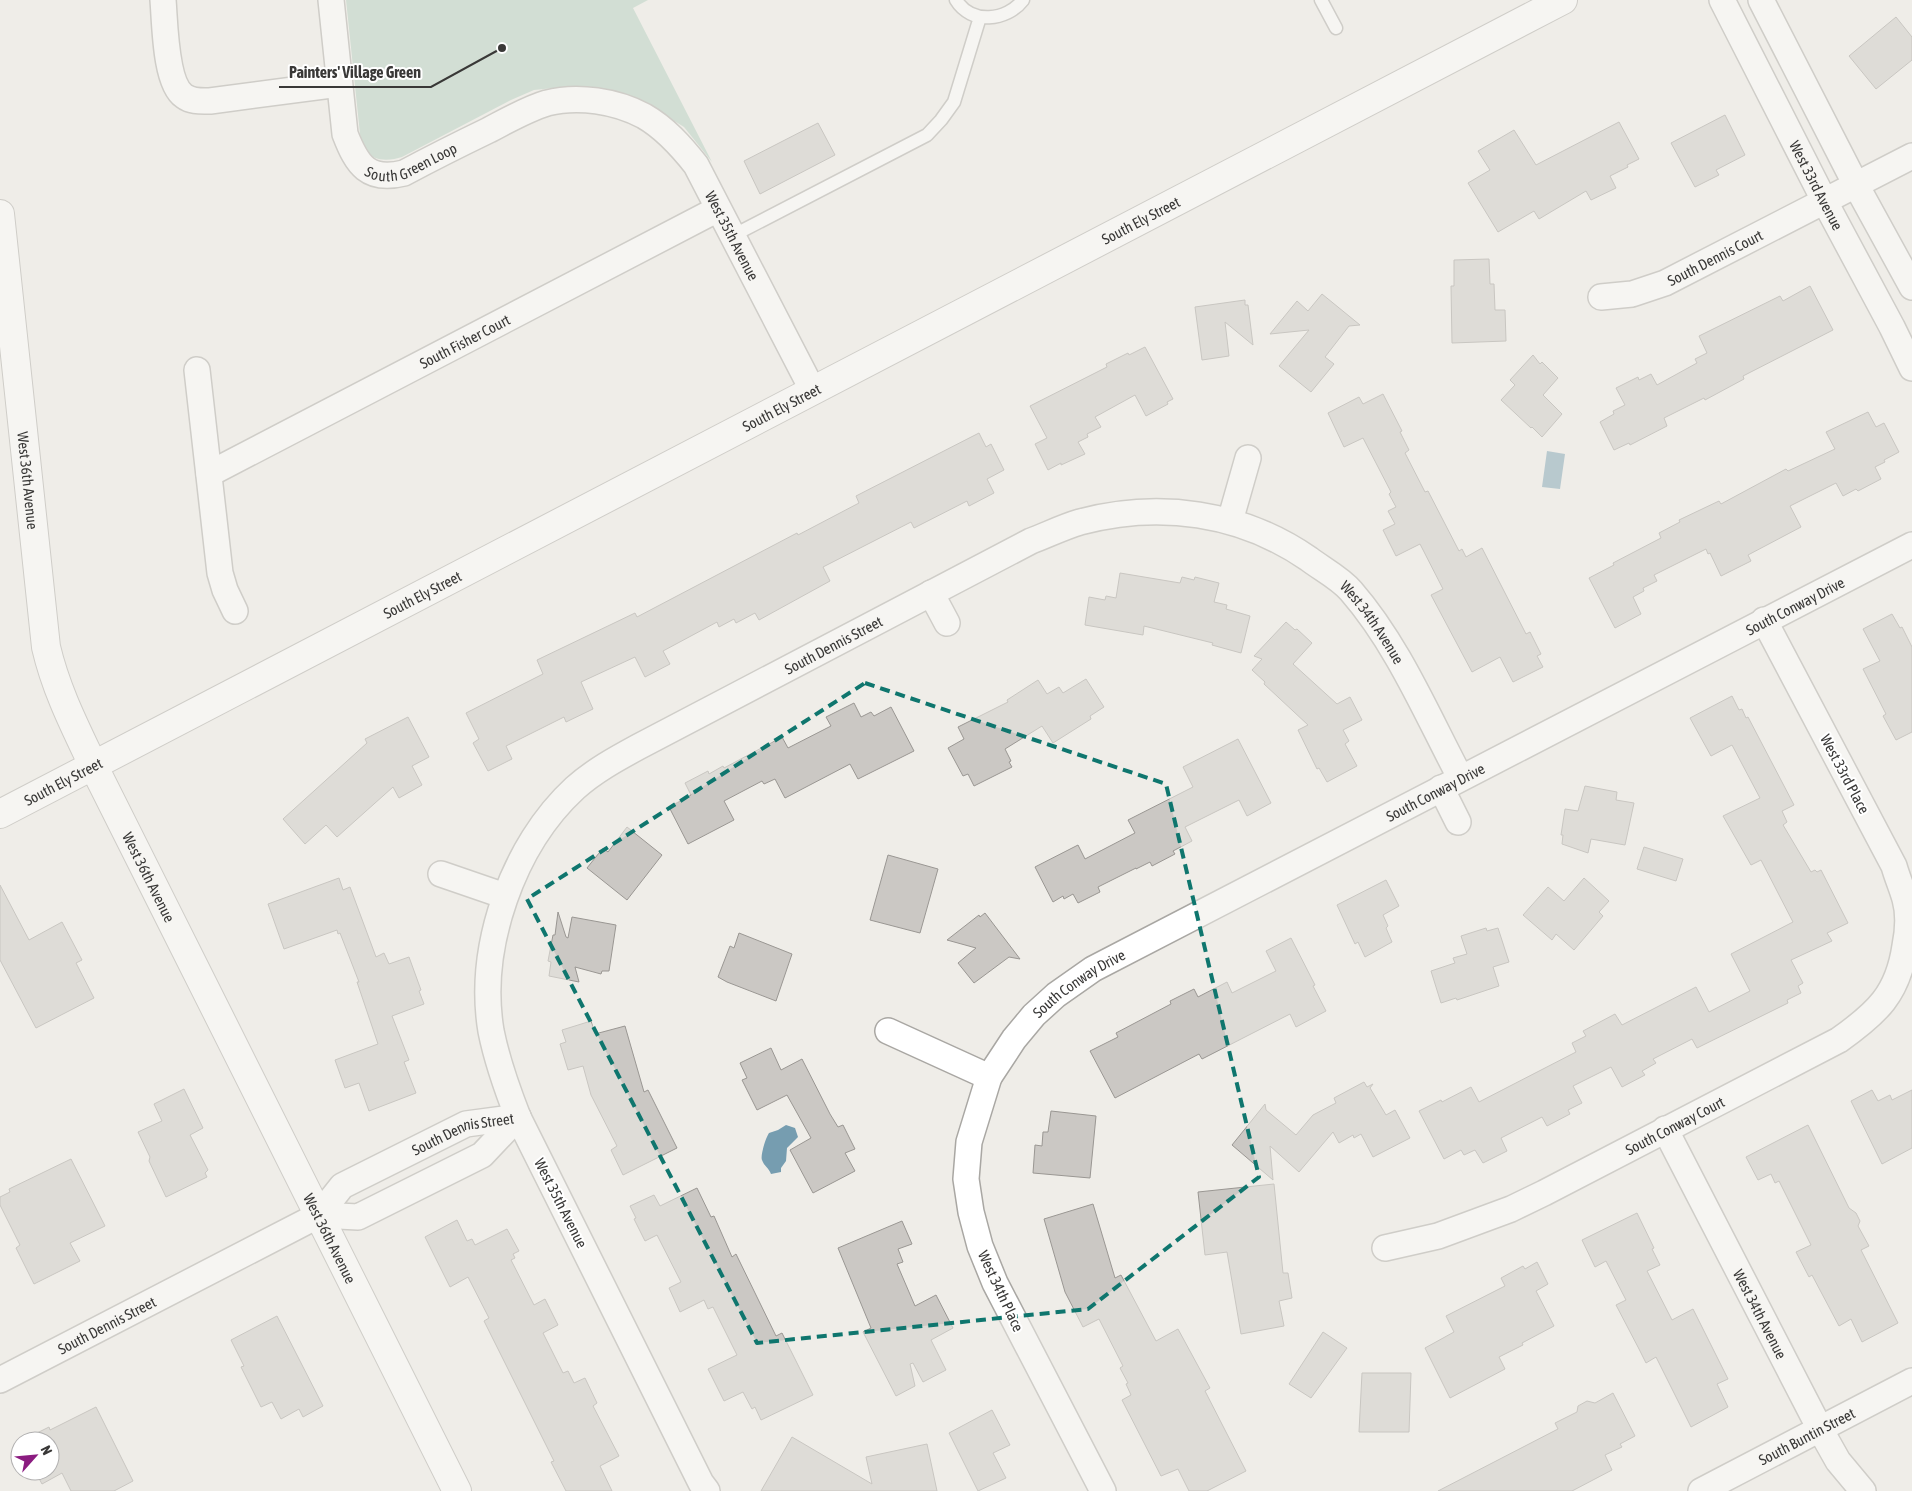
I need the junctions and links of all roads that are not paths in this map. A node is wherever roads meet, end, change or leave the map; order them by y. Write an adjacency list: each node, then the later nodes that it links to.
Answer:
1 (163, 0): 11 (street)
2 (331, 0): 11 (street, South Green Loop)
3 (956, 0): 9 (lane)
4 (1023, 0): 9 (lane)
5 (1321, 0): 10 (lane)
6 (1563, 0): 23 (street, South Ely Street)
7 (1722, 0): 15 (street, West 33rd Avenue)
8 (1761, 0): 14 (street)
9 (980, 17): 18 (lane)
10 (1336, 28)
11 (339, 84): 12 (street, South Green Loop)
12 (622, 107): 16 (street, West 35th Avenue)
13 (1912, 156): 14 (street)
14 (1856, 185): 15 (street); 19 (street)
15 (1824, 202): 20 (street, South Dennis Court); 21 (street, West 33rd Avenue)
16 (718, 209): 18 (street, West 35th Avenue); 25 (street, South Fisher Court)
17 (0, 214): 32 (street, West 36th Avenue)
18 (732, 236): 23 (street, West 35th Avenue)
19 (1912, 287)
20 (1601, 296)
21 (1912, 368)
22 (197, 370): 25 (street)
23 (813, 391): 32 (street, South Ely Street)
24 (1248, 458): 26 (street)
25 (209, 474): 29 (street)
26 (1230, 521): 28 (street, South Dennis Street); 33 (street, West 34th Avenue)
27 (1912, 545): 30 (street, South Conway Drive)
28 (931, 593): 31 (street); 37 (street, South Dennis Street)
29 (235, 612)
30 (1764, 620): 33 (street, South Conway Drive); 38 (street, West 33rd Place)
31 (947, 623)
32 (94, 767): 34 (street, South Ely Street); 43 (street, West 36th Avenue)
33 (1450, 783): 35 (street, West 34th Avenue); 40 (street, South Conway Drive)
34 (0, 814)
35 (1458, 822)
36 (441, 874): 37 (street)
37 (505, 896): 41 (street, West 35th Avenue)
38 (1910, 933): 42 (street, South Conway Court)
39 (888, 1031): 40 (street)
40 (989, 1077): 50 (street, West 34th Place)
41 (518, 1118): 43 (street, South Dennis Street); 43 (street, South Dennis Street); 49 (street, West 35th Avenue)
42 (1665, 1130): 44 (street, South Conway Court); 47 (street, West 34th Avenue)
43 (319, 1215): 45 (street, South Dennis Street); 48 (street, West 36th Avenue)
44 (1385, 1248)
45 (0, 1380)
46 (1912, 1381): 47 (street, South Buntin Street)
47 (1820, 1429): 51 (street, South Buntin Street); 52 (street, West 34th Avenue)
48 (457, 1491)
49 (707, 1491)
50 (1103, 1491)
51 (1701, 1491)
52 (1864, 1491)

